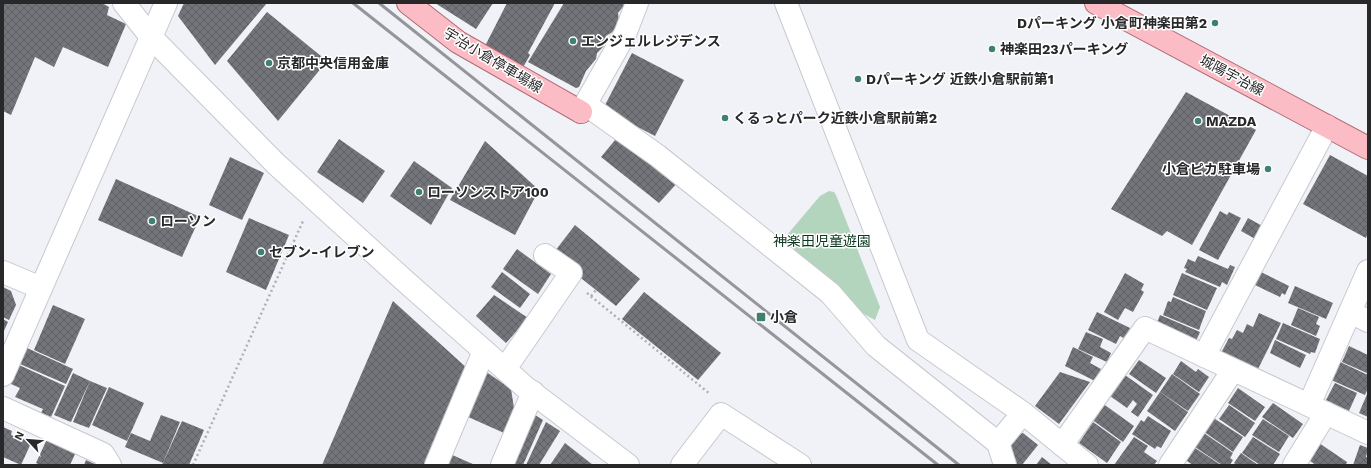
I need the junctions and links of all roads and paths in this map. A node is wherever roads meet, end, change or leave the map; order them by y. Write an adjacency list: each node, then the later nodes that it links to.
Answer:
1 (124, 3): 7 (street)
2 (166, 3): 7 (street)
3 (408, 3): 8 (main road, 宇治小倉停車場線)
4 (638, 3): 8 (street)
5 (786, 3): 28 (street)
6 (1096, 3): 9 (main road, 城陽宇治線)
7 (151, 37): 11 (street); 16 (street)
8 (583, 108): 31 (street)
9 (1327, 126): 10 (main road, 城陽宇治線); 21 (street)
10 (1368, 148)
11 (313, 197): 20 (street); 34 (path)
12 (545, 255): 15 (street)
13 (1368, 271): 19 (street)
14 (3, 272): 16 (street)
15 (567, 278): 18 (path); 22 (street)
16 (41, 288): 24 (street)
17 (596, 290): 18 (path)
18 (591, 296): 29 (path)
19 (1359, 317): 27 (street)
20 (484, 351): 22 (street); 35 (street)
21 (1204, 356): 23 (street); 32 (street)
22 (505, 369): 25 (street)
23 (1233, 370): 27 (street); 42 (street)
24 (3, 375)
25 (533, 392): 36 (street); 37 (street)
26 (3, 408): 33 (street)
27 (1318, 409): 30 (street); 43 (street)
28 (1023, 413): 31 (street); 32 (street)
29 (721, 414): 38 (street); 39 (street)
30 (1368, 433)
31 (998, 444): 40 (street)
32 (1062, 445): 41 (street)
33 (110, 465)
34 (193, 465)
35 (436, 465)
36 (502, 465)
37 (628, 465)
38 (682, 465)
39 (800, 465)
40 (1005, 465)
41 (1087, 465)
42 (1170, 465)
43 (1294, 465)

